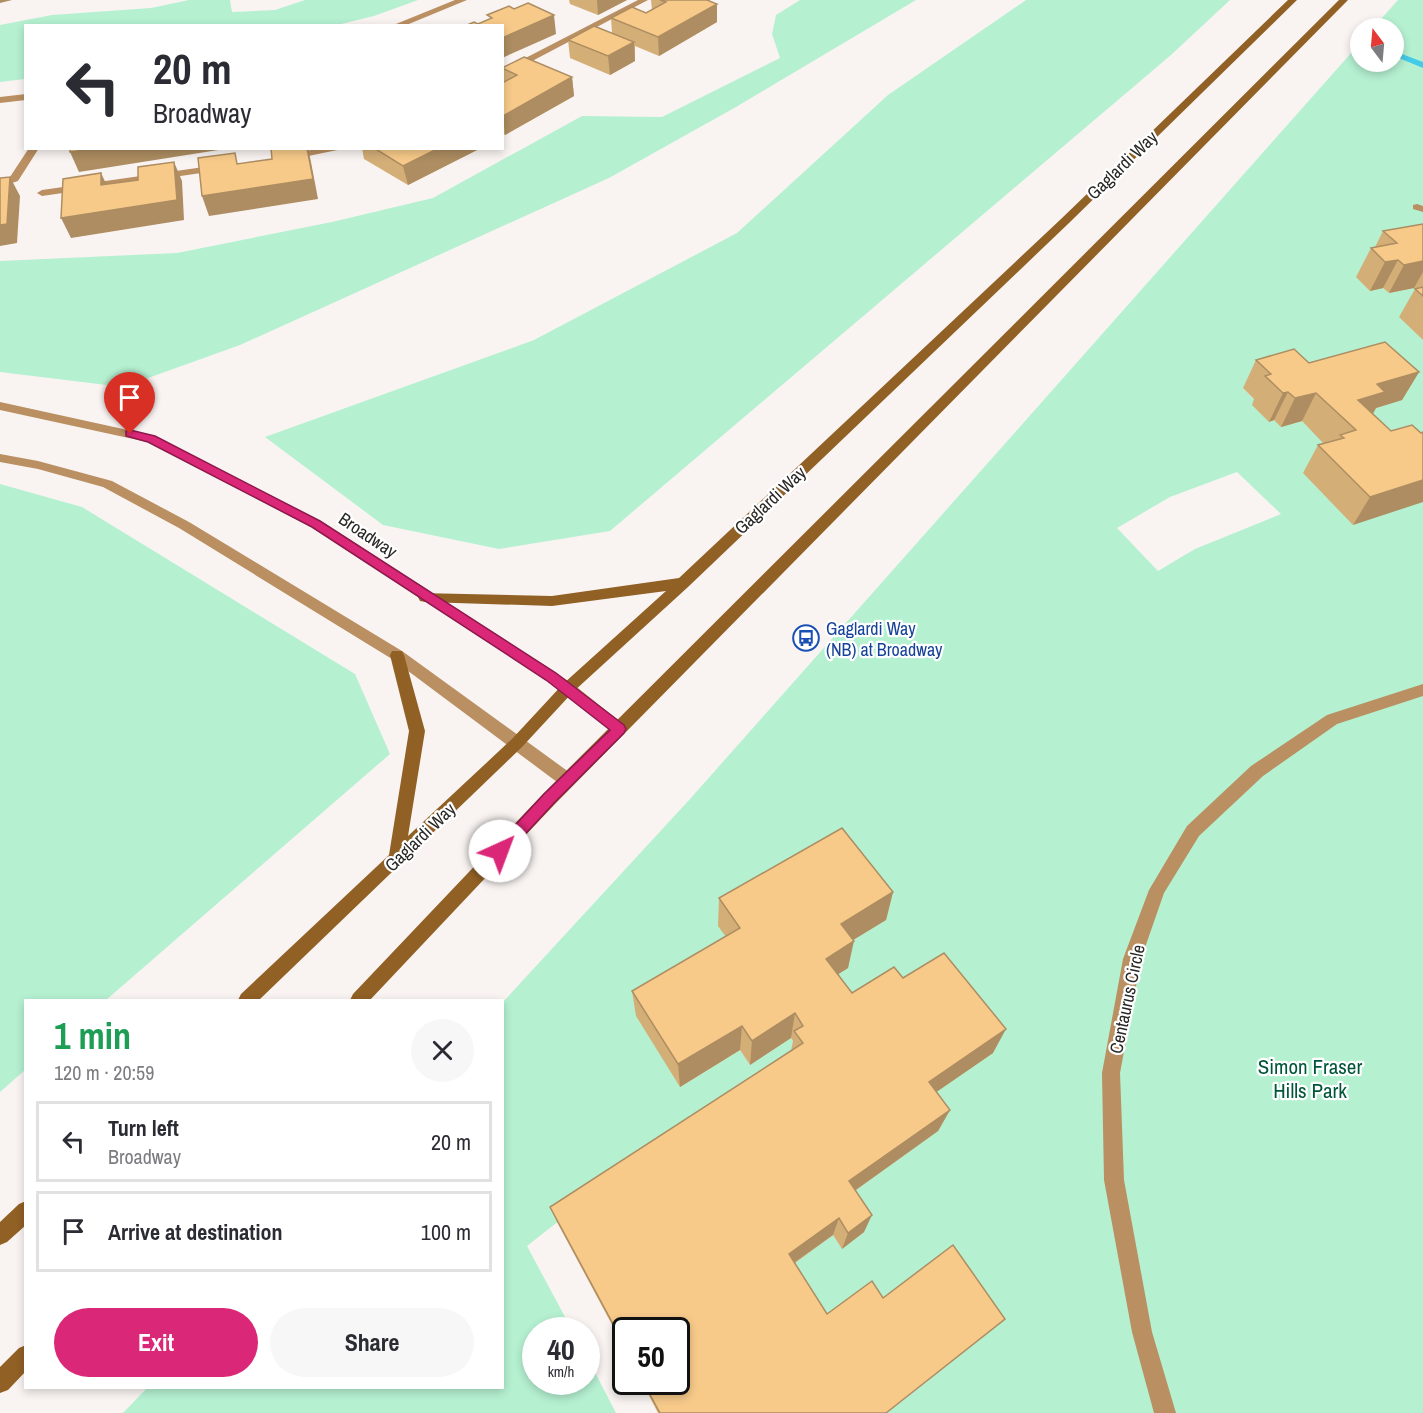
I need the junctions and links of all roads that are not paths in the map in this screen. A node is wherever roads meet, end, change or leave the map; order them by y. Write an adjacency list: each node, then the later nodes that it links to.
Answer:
1 (463, 0): 5 (street)
2 (644, 0): 6 (street)
3 (1293, 0): 17 (main road, Gaglardi Way)
4 (1344, 0): 22 (main road)
5 (400, 24)
6 (504, 73)
7 (24, 97): 8 (street)
8 (0, 99)
9 (33, 150): 13 (street)
10 (330, 150): 11 (street)
11 (277, 159)
12 (231, 166): 14 (street)
13 (0, 184)
14 (42, 193)
15 (0, 406): 18 (street, Broadway)
16 (0, 458): 19 (street)
17 (683, 583): 18 (main road); 20 (main road, Gaglardi Way)
18 (425, 597): 20 (street, Broadway)
19 (397, 655): 23 (street); 25 (main road)
20 (568, 688): 22 (street, Broadway); 23 (main road, Gaglardi Way)
21 (1423, 690): 32 (street, Centaurus Circle)
22 (620, 729): 24 (main road)
23 (518, 743): 24 (street); 25 (main road, Gaglardi Way)
24 (567, 780): 27 (main road)
25 (396, 859): 26 (main road, Gaglardi Way)
26 (248, 999)
27 (360, 999)
28 (24, 1213): 29 (main road)
29 (0, 1235)
30 (24, 1357): 31 (main road)
31 (0, 1382)
32 (1165, 1413)

